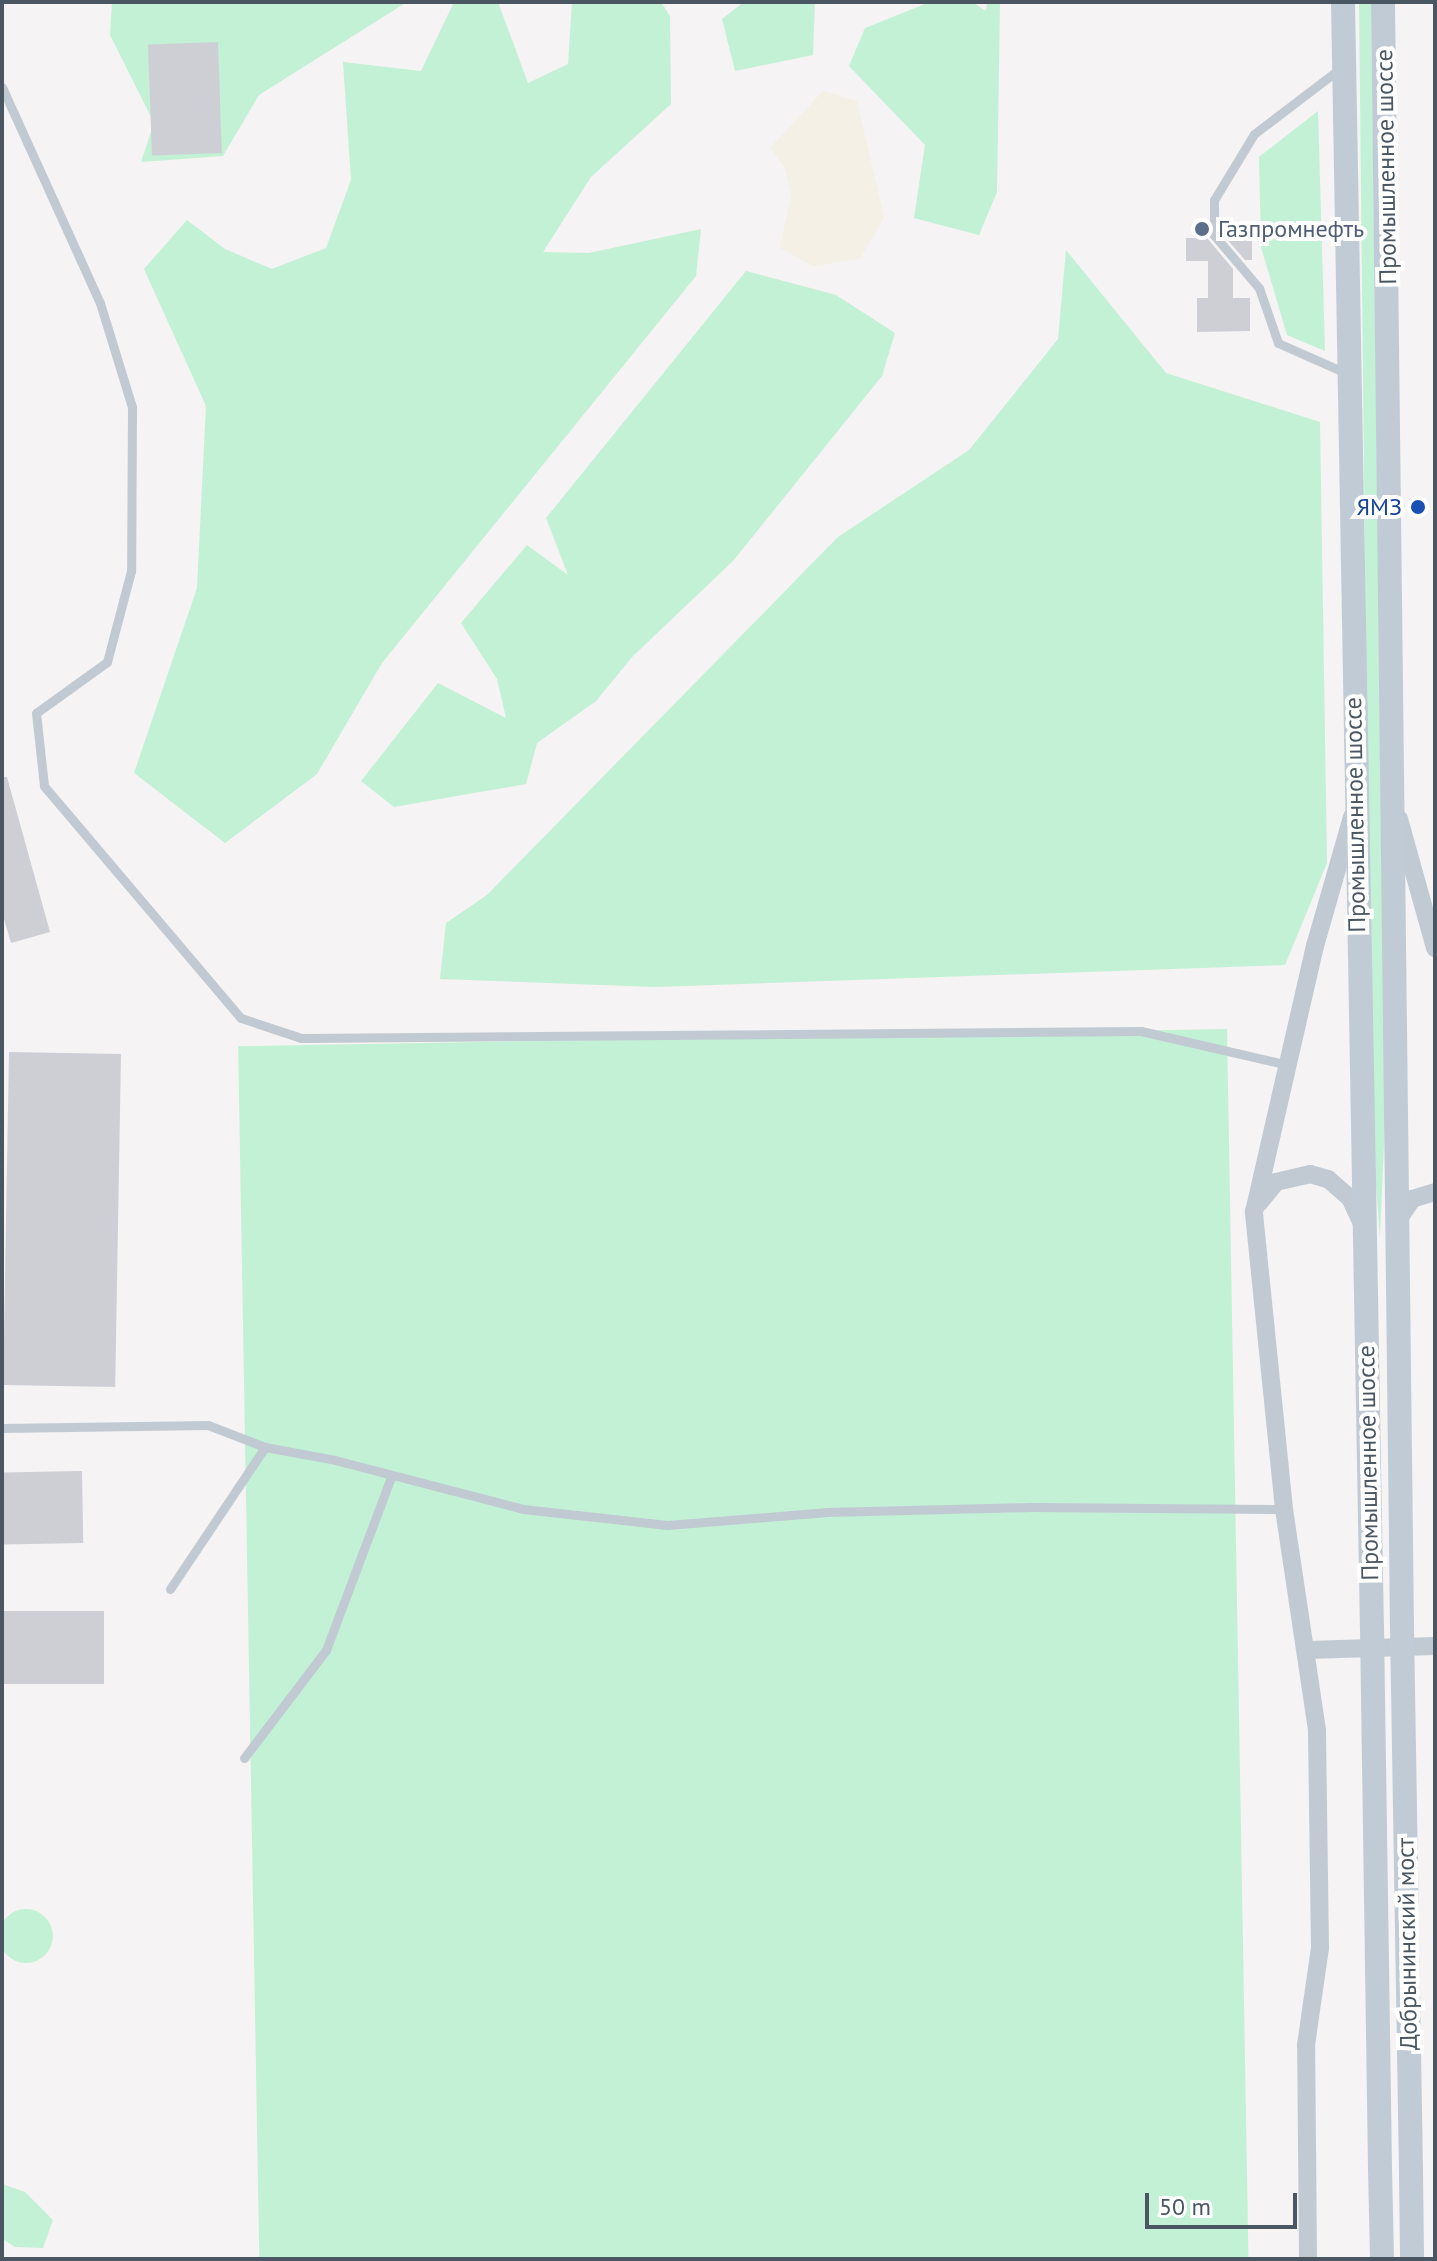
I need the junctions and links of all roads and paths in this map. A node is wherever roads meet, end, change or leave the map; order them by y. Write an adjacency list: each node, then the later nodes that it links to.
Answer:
1 (1343, 2): 3 (main road, Промышленное шоссе)
2 (1383, 2): 6 (main road, Промышленное шоссе)
3 (1344, 64): 5 (main road, Промышленное шоссе); 5 (lane)
4 (2, 87): 9 (lane)
5 (1348, 374): 7 (main road, Промышленное шоссе)
6 (1395, 806): 8 (street); 12 (main road, Промышленное шоссе)
7 (1354, 810): 9 (street); 13 (main road, Промышленное шоссе)
8 (1435, 948)
9 (1288, 1065): 11 (street)
10 (1435, 1192): 12 (street)
11 (1254, 1212): 13 (street); 17 (street)
12 (1396, 1223): 20 (main road, Промышленное шоссе)
13 (1362, 1226): 19 (main road, Промышленное шоссе)
14 (2, 1428): 15 (lane)
15 (265, 1447): 16 (lane); 18 (lane)
16 (391, 1477): 17 (lane); 23 (lane)
17 (1284, 1509): 22 (street)
18 (170, 1589)
19 (1372, 1628): 25 (main road, Добрынинский мост, bridge)
20 (1402, 1628): 26 (main road, Добрынинский мост, bridge)
21 (1435, 1646): 22 (street)
22 (1308, 1650): 24 (street)
23 (244, 1758)
24 (1308, 2259)
25 (1382, 2259)
26 (1412, 2259)

